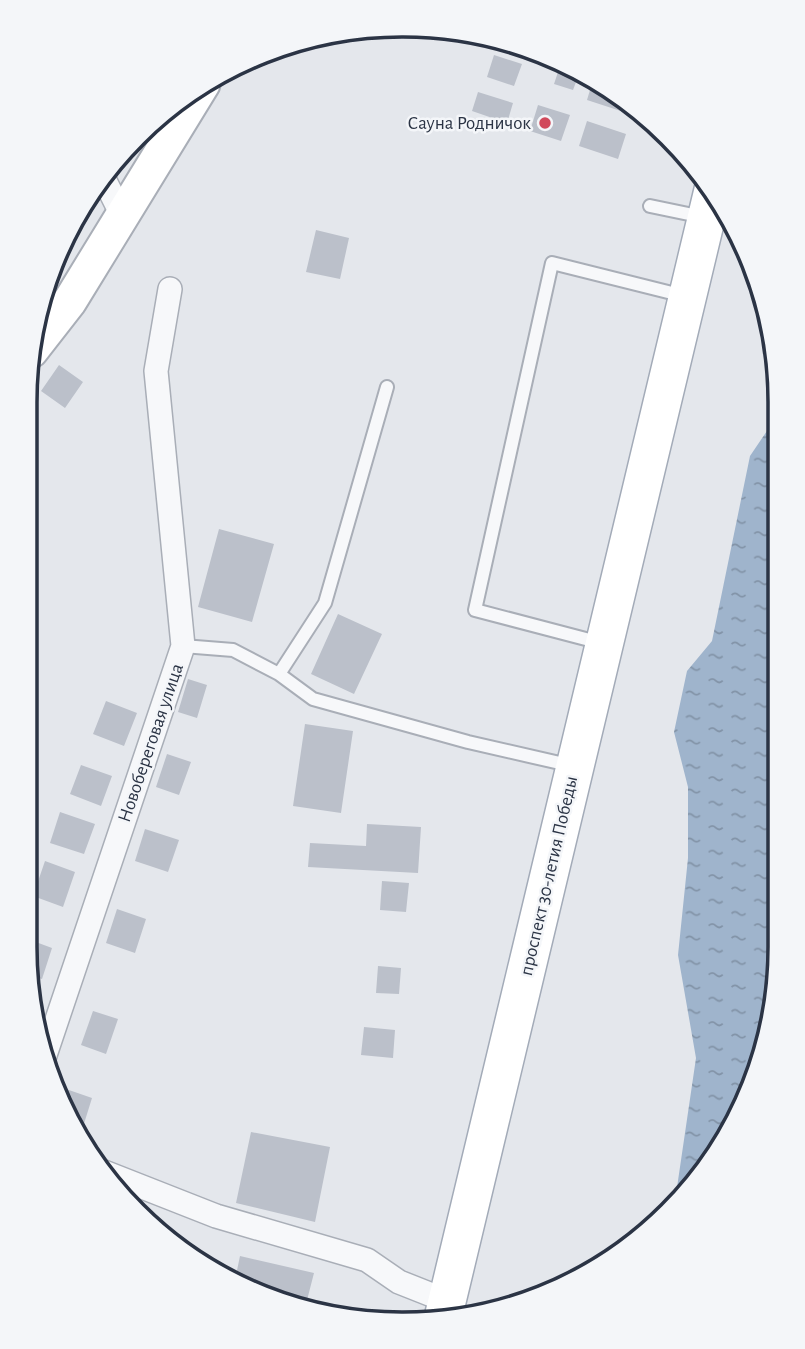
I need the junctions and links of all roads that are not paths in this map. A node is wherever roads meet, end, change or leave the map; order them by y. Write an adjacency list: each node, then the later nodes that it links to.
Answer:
1 (191, 104): 5 (main road)
2 (107, 186): 5 (street)
3 (710, 204): 4 (lane); 7 (main road, проспект 30-летия Победы)
4 (650, 206)
5 (122, 217): 8 (main road)
6 (170, 289): 11 (street, Новобереговая улица)
7 (687, 296): 10 (main road, проспект 30-летия Победы); 10 (lane)
8 (43, 335)
9 (387, 387): 12 (lane)
10 (604, 643): 13 (main road, проспект 30-летия Победы)
11 (183, 646): 12 (lane); 14 (street, Новобереговая улица)
12 (279, 674): 13 (lane)
13 (575, 766): 16 (main road, проспект 30-летия Победы)
14 (49, 1042)
15 (120, 1178): 16 (street)
16 (445, 1310)

